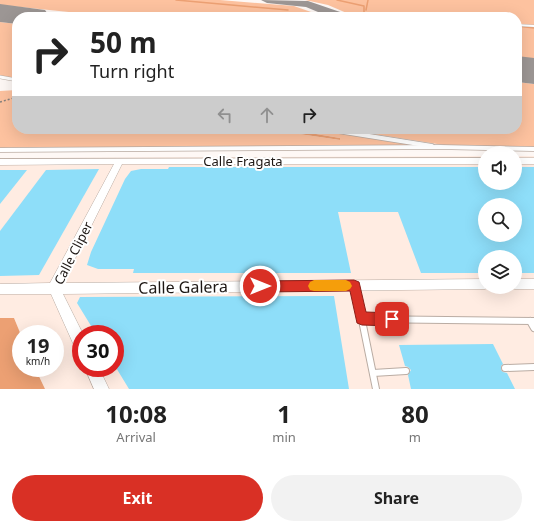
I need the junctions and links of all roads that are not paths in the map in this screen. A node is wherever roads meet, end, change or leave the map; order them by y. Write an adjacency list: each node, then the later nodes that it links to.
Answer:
1 (522, 25): 2 (lane)
2 (534, 26)
3 (0, 77): 4 (lane)
4 (12, 79)
5 (357, 134): 6 (lane)
6 (440, 147): 7 (lane); 8 (lane)
7 (534, 149)
8 (0, 150)
9 (534, 160): 11 (street)
10 (478, 161): 13 (street, Calle Fragata)
11 (522, 161)
12 (0, 162): 13 (street, Calle Fragata)
13 (119, 162): 18 (street, Calle Cliper)
14 (478, 284): 17 (street, Calle Galera)
15 (522, 284): 16 (street)
16 (534, 284)
17 (354, 286): 18 (street, Calle Galera); 20 (lane)
18 (54, 288): 19 (street, Calle Galera); 22 (street, Calle Cliper)
19 (0, 289)
20 (362, 319): 21 (lane); 27 (lane)
21 (532, 321): 23 (lane)
22 (72, 326)
23 (534, 328)
24 (534, 367): 25 (lane)
25 (505, 368)
26 (406, 371): 27 (lane)
27 (373, 372): 30 (lane)
28 (96, 377): 29 (street)
29 (102, 389)
30 (376, 389)

